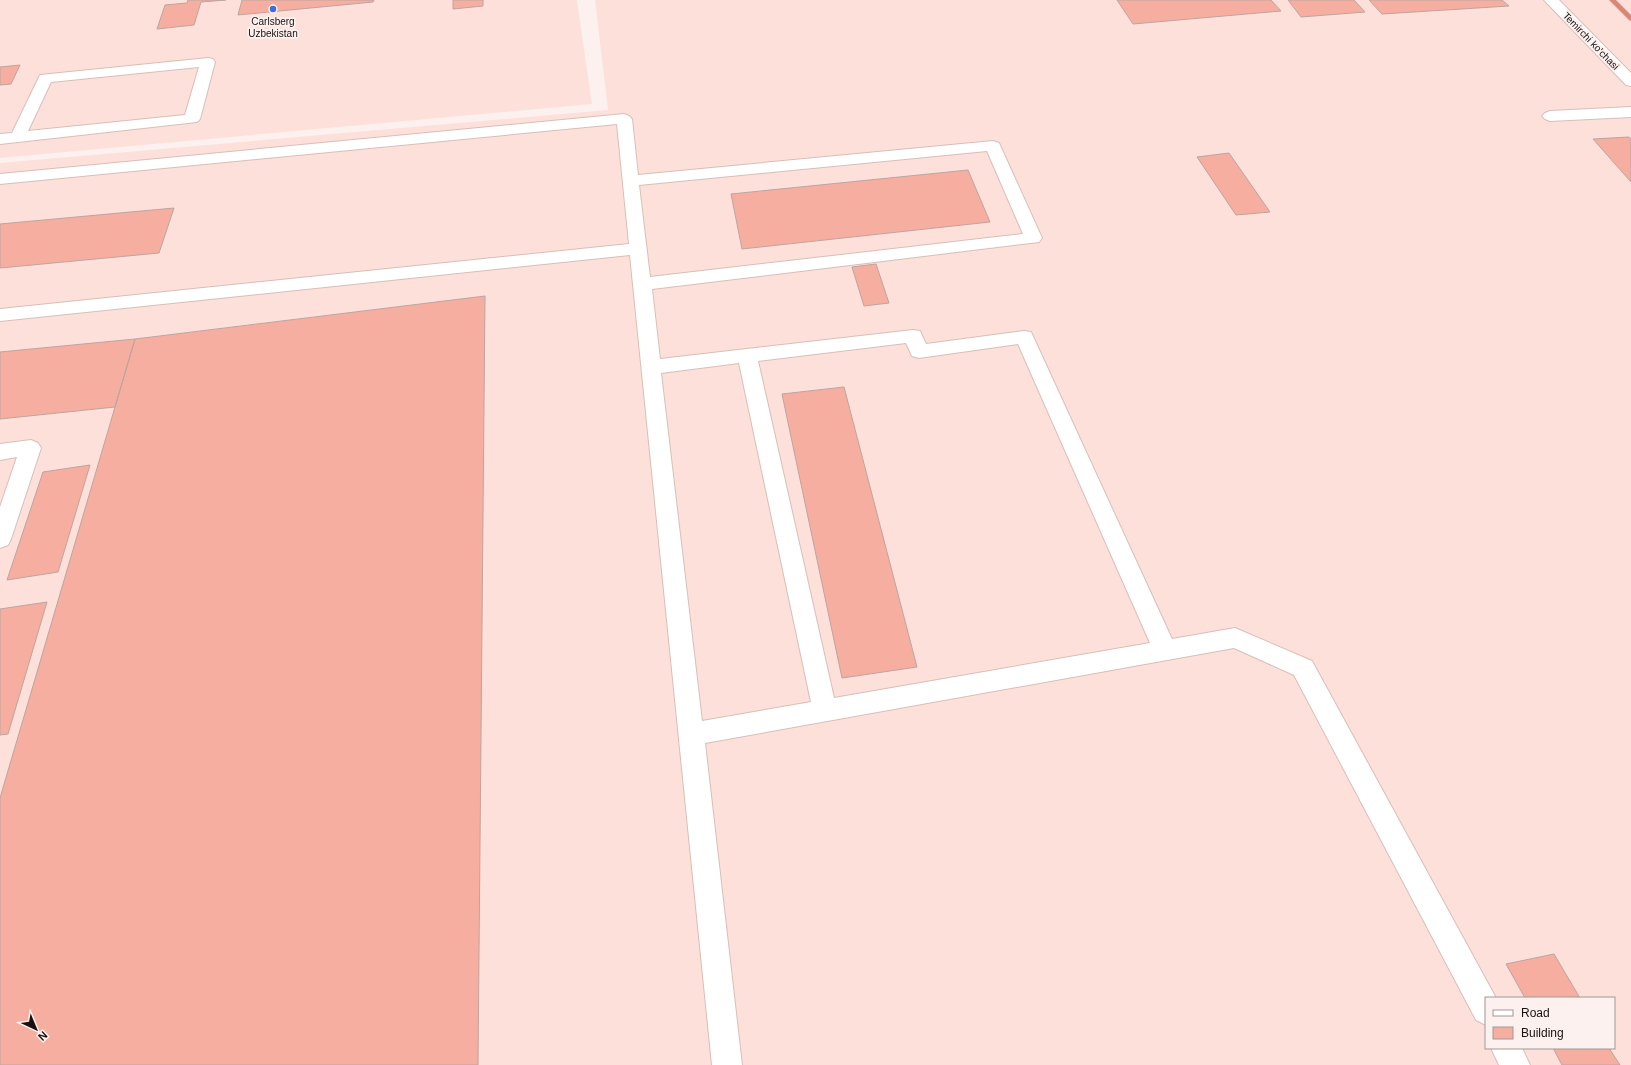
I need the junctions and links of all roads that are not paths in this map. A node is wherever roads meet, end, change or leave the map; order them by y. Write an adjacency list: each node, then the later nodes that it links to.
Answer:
1 (1551, 0): 2 (lane, Temirchi ko'chasi)
2 (1631, 82)
3 (1631, 112): 4 (lane)
4 (1550, 116)
5 (18, 137): 5 (lane); 6 (lane)
6 (0, 138)
7 (0, 178): 8 (lane)
8 (630, 181): 9 (lane); 10 (lane)
9 (638, 249): 10 (lane); 11 (lane)
10 (642, 284): 13 (lane)
11 (0, 315)
12 (747, 356): 13 (lane); 16 (lane); 17 (lane)
13 (651, 367): 18 (lane)
14 (0, 452): 15 (lane)
15 (0, 539)
16 (1165, 650): 17 (lane); 19 (lane)
17 (825, 711): 18 (lane)
18 (690, 734): 21 (lane)
19 (1485, 1008)
20 (1507, 1049): 22 (lane)
21 (726, 1065)
22 (1515, 1065)

